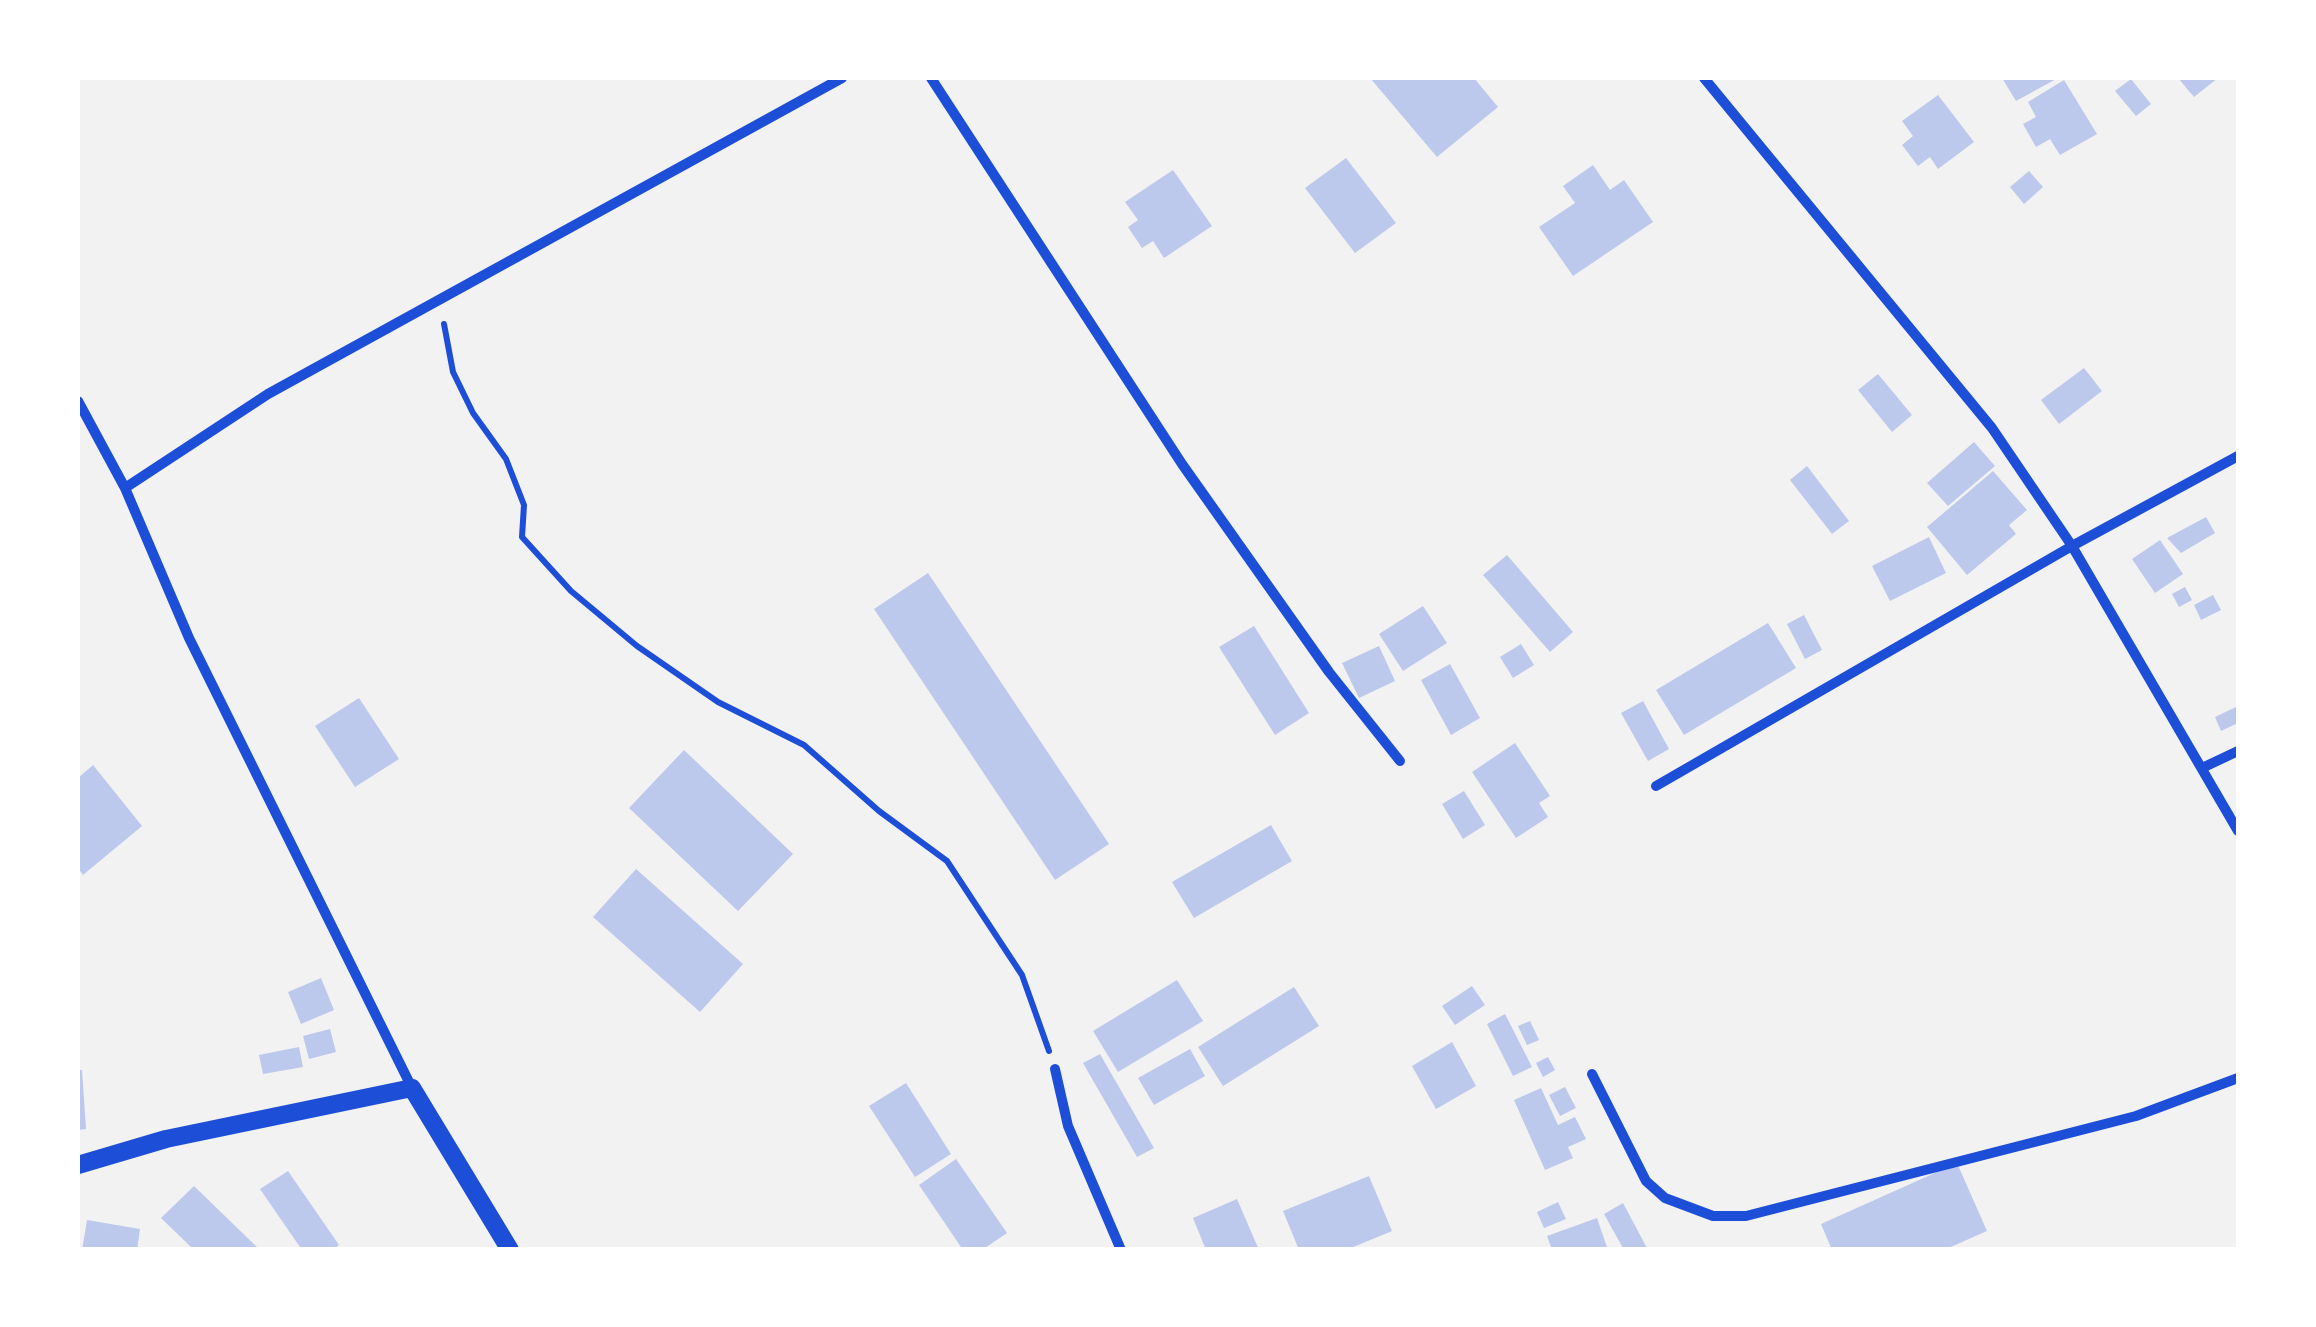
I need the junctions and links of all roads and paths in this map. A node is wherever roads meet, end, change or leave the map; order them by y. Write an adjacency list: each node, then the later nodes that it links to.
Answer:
1 (809, 78): 5 (street)
2 (842, 78): 5 (street)
3 (931, 78): 12 (street)
4 (1704, 78): 10 (street)
5 (806, 95): 6 (street)
6 (440, 303): 9 (street); 16 (path)
7 (78, 401): 9 (street)
8 (2238, 456): 10 (street)
9 (125, 488): 19 (street)
10 (2072, 546): 13 (street); 14 (street)
11 (2238, 751): 13 (street)
12 (1400, 761)
13 (2202, 768): 15 (street)
14 (1656, 786)
15 (2238, 831)
16 (1056, 1069): 22 (street)
17 (1592, 1074): 18 (street)
18 (2238, 1078)
19 (412, 1088): 20 (street); 21 (street)
20 (78, 1165)
21 (510, 1250)
22 (1121, 1250)

